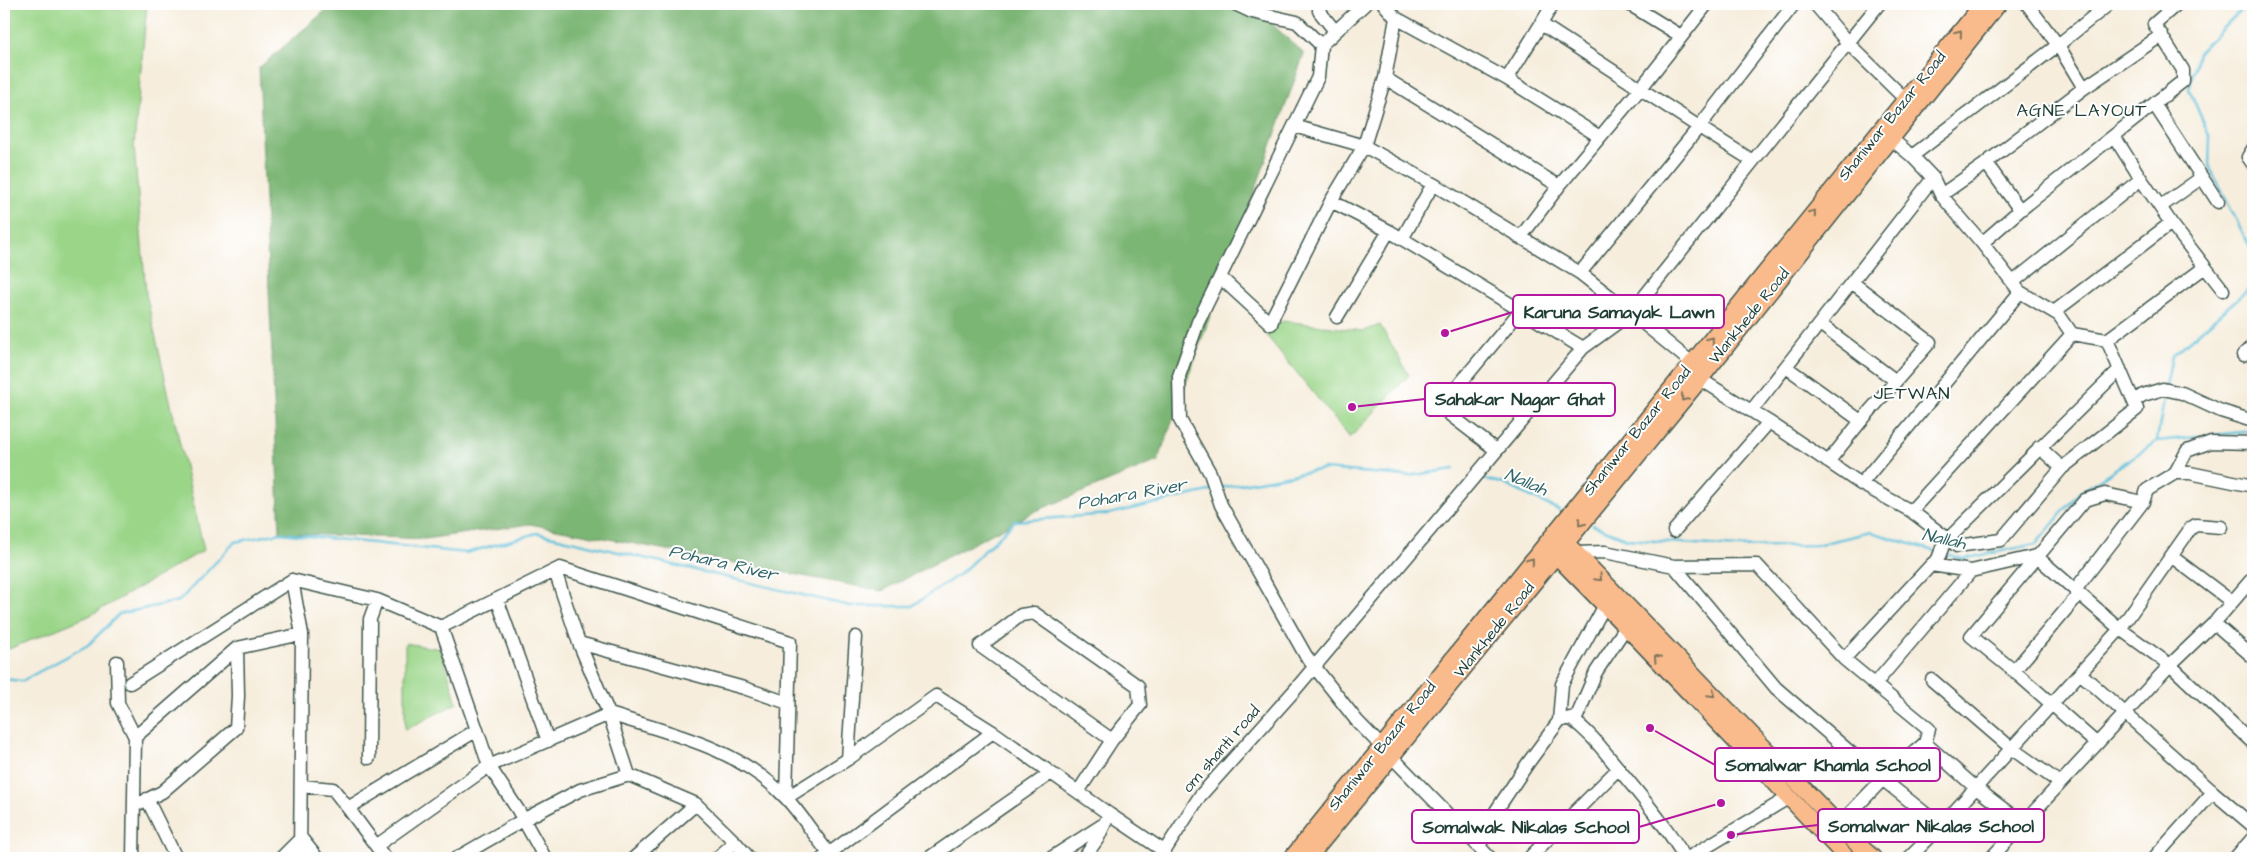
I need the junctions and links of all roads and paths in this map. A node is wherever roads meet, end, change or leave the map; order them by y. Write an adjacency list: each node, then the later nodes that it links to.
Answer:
1 (1235, 4): 22 (street)
2 (1319, 4): 18 (street)
3 (1365, 4): 18 (street)
4 (1384, 4): 16 (street)
5 (1553, 4): 17 (street)
6 (1629, 4): 20 (street)
7 (1707, 4): 20 (street)
8 (1794, 4): 31 (street)
9 (1815, 4): 21 (street)
10 (1879, 4): 21 (street, om shanti road)
11 (1982, 4): 28 (main road, Shaniwar Bazar Road, one-way to 11)
12 (1998, 4): 32 (main road, Wankhede Road)
13 (2027, 4): 23 (street)
14 (2109, 4): 23 (street)
15 (2178, 4): 19 (street)
16 (1396, 18): 24 (street); 25 (street)
17 (1541, 24): 25 (street); 26 (street)
18 (1335, 31): 22 (street)
19 (2162, 35): 27 (street); 29 (street)
20 (1680, 36): 26 (street)
21 (1848, 43): 28 (street); 38 (street, om shanti road)
22 (1320, 45): 30 (street)
23 (2058, 45): 27 (street); 37 (street)
24 (1385, 78): 35 (street); 45 (street)
25 (1507, 79): 34 (street)
26 (1641, 88): 31 (street); 34 (street)
27 (2084, 88): 39 (street)
28 (1905, 99): 32 (main road, Shaniwar Bazar Road)
29 (2154, 104): 33 (street); 42 (street)
30 (1294, 126): 35 (street); 58 (street)
31 (1699, 127): 38 (street); 57 (street)
32 (1886, 134): 37 (street); 72 (main road, Shaniwar Bazar Road, one-way to 32); 75 (main road, Wankhede Road)
33 (2114, 136): 43 (street); 50 (street)
34 (1600, 137): 45 (street)
35 (1364, 146): 44 (street); 47 (street)
36 (2253, 149): 40 (street)
37 (1912, 156): 41 (street)
38 (1754, 161): 64 (street, om shanti road)
39 (1987, 162): 46 (street); 50 (street)
40 (2253, 164)
41 (1933, 178): 46 (street); 59 (street)
42 (2202, 178): 48 (street); 49 (street)
43 (2141, 179): 49 (street); 60 (street)
44 (1433, 184): 53 (street); 54 (street)
45 (1559, 186): 53 (street)
46 (1941, 195): 55 (street)
47 (1331, 200): 52 (street); 58 (street)
48 (2218, 202)
49 (2160, 206): 51 (street)
50 (2020, 210): 55 (street)
51 (2171, 223): 56 (street); 63 (street)
52 (1389, 231): 54 (street); 65 (street)
53 (1520, 238): 57 (street)
54 (1402, 239): 62 (street)
55 (1982, 243): 60 (street)
56 (2205, 267): 61 (street); 68 (street)
57 (1580, 274): 64 (street)
58 (1220, 277): 121 (street)
59 (1853, 283): 66 (street); 76 (street)
60 (2016, 287): 63 (street); 88 (street)
61 (2223, 290)
62 (1521, 310): 70 (street); 84 (street)
63 (2054, 312): 67 (street)
64 (1631, 313): 70 (street, om shanti road); 72 (street)
65 (1337, 317)
66 (1820, 324): 73 (street); 76 (street)
67 (2072, 334): 68 (street); 91 (street)
68 (2108, 340): 74 (street)
69 (2253, 345): 71 (street)
70 (1583, 348): 84 (street, om shanti road)
71 (2242, 355)
72 (1692, 363): 95 (main road, Shaniwar Bazar Road)
73 (1786, 367): 78 (street); 79 (street)
74 (2120, 369): 77 (street); 83 (street)
75 (1700, 379): 78 (street); 95 (main road, Wankhede Road, one-way to 95)
76 (1896, 381): 79 (street)
77 (2134, 401): 80 (street); 86 (street)
78 (1752, 410): 81 (street)
79 (1861, 421): 85 (street)
80 (2253, 421)
81 (1769, 422): 85 (street); 93 (street)
82 (2253, 443): 87 (street)
83 (2039, 447): 86 (street); 94 (street)
84 (1496, 450): 121 (street, om shanti road)
85 (1828, 462): 88 (street)
86 (2062, 468): 94 (street)
87 (2175, 473): 89 (street); 90 (street)
88 (1861, 484): 91 (street)
89 (2253, 486)
90 (2145, 496): 96 (street); 104 (street)
91 (1911, 511): 94 (street)
92 (2221, 527): 97 (street)
93 (1674, 531)
94 (1946, 541): 98 (street)
95 (1559, 546): 99 (street); 108 (main road); 142 (main road, Wankhede Road); 164 (main road, one-way to 164)
96 (2036, 556): 101 (street); 104 (street); 122 (street)
97 (2171, 556): 107 (street); 112 (street)
98 (1934, 562): 101 (street); 118 (street)
99 (1674, 566): 118 (street); 149 (street)
100 (555, 571): 105 (street); 115 (street); 127 (street)
101 (1971, 571): 126 (street)
102 (2253, 578): 107 (street)
103 (292, 580): 106 (street); 113 (street); 125 (street)
104 (2077, 592): 112 (street); 122 (street)
105 (498, 599): 110 (street); 137 (street)
106 (377, 600): 110 (street); 143 (street)
107 (2232, 602): 109 (street)
108 (1605, 605): 111 (main road); 131 (street)
109 (2214, 624): 117 (street); 120 (street)
110 (442, 627): 133 (street)
111 (1626, 627): 132 (street); 156 (main road, one-way to 111)
112 (2120, 628): 120 (street); 123 (street)
113 (302, 634): 116 (street); 151 (street)
114 (856, 637): 144 (street)
115 (579, 642): 127 (street); 129 (street)
116 (237, 648): 135 (street); 157 (street)
117 (2253, 657)
118 (1844, 659): 126 (street)
119 (117, 662): 135 (street)
120 (2170, 665): 130 (street); 139 (street)
121 (1314, 666): 142 (street); 173 (street, om shanti road)
122 (2014, 671): 128 (street)
123 (2080, 673): 128 (street); 130 (street)
124 (1932, 680): 141 (street)
125 (130, 683)
126 (1875, 684): 138 (street)
127 (788, 703): 155 (street)
128 (2052, 703): 140 (street); 141 (street)
129 (609, 714): 137 (street); 148 (street); 155 (street)
130 (2124, 714): 140 (street); 154 (street)
131 (1560, 721): 132 (street); 172 (street)
132 (1575, 721): 146 (street)
133 (477, 730): 145 (street); 160 (street)
134 (993, 732): 144 (street); 147 (street); 176 (street)
135 (135, 738): 159 (street)
136 (1112, 740): 136 (street); 153 (street)
137 (548, 741): 145 (street)
138 (1925, 743): 149 (street); 152 (street)
139 (2253, 743)
140 (2096, 744): 150 (street)
141 (2011, 748): 150 (street); 152 (street)
142 (1387, 750): 172 (street); 190 (main road, Shaniwar Bazar Road); 191 (main road, Wankhede Road)
143 (369, 758)
144 (848, 759): 155 (street)
145 (490, 766): 162 (street); 171 (street)
146 (1618, 769): 174 (street); 193 (street)
147 (1051, 773): 153 (street); 187 (street)
148 (629, 775): 158 (street); 162 (street)
149 (1882, 779): 164 (street); 165 (street)
150 (2060, 783): 163 (street)
151 (301, 786): 160 (street); 167 (street)
152 (1976, 788): 163 (street); 165 (street)
153 (1078, 792): 161 (street)
154 (2213, 792): 166 (street); 199 (street)
155 (786, 798): 176 (street)
156 (1788, 798): 168 (main road); 194 (street)
157 (148, 799): 159 (street); 178 (street)
158 (696, 804): 170 (street); 184 (street)
159 (134, 806): 177 (street)
160 (348, 808): 171 (street)
161 (1107, 819): 173 (street); 188 (street); 189 (street)
162 (523, 820): 175 (street); 183 (street)
163 (2022, 824): 198 (street)
164 (1839, 825): 168 (street); 196 (main road)
165 (1941, 826): 197 (street)
166 (2253, 826)
167 (300, 838): 179 (street); 180 (street); 181 (street)
168 (1826, 838): 195 (main road)
169 (2253, 838): 200 (street)
170 (735, 842): 185 (street); 186 (street)
171 (376, 846): 182 (street)
172 (1479, 847): 192 (street)
173 (1162, 855)
174 (1532, 856)
175 (542, 857)
176 (828, 857)
177 (133, 858)
178 (176, 858)
179 (281, 858)
180 (300, 858)
181 (316, 858)
182 (385, 858)
183 (457, 858)
184 (634, 858)
185 (717, 858)
186 (749, 858)
187 (929, 858)
188 (1051, 858)
189 (1084, 858)
190 (1292, 858)
191 (1308, 858)
192 (1490, 858)
193 (1685, 858)
194 (1688, 858)
195 (1847, 858)
196 (1873, 858)
197 (1909, 858)
198 (1990, 858)
199 (2154, 858)
200 (2235, 858)

